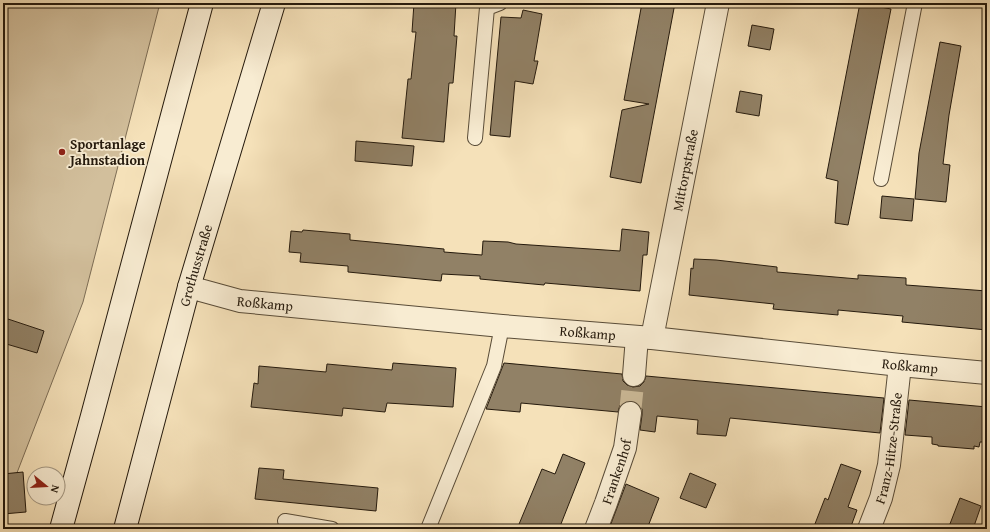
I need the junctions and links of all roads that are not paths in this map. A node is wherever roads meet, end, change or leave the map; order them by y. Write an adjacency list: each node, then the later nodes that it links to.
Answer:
1 (202, 3): 16 (street)
2 (274, 3): 8 (street, Grothusstraße)
3 (500, 3): 6 (lane)
4 (718, 3): 10 (street, Mittorpstraße)
5 (915, 3): 7 (lane)
6 (475, 138)
7 (881, 179)
8 (189, 287): 9 (street, Roßkamp); 17 (street, Grothusstraße)
9 (502, 326): 10 (street, Roßkamp); 19 (lane)
10 (644, 338): 11 (street, Roßkamp); 13 (street)
11 (900, 366): 12 (street, Roßkamp); 21 (street, Franz-Hitze-Straße)
12 (987, 374)
13 (634, 375)
14 (630, 413): 20 (street, Frankenhof)
15 (285, 521): 18 (lane)
16 (61, 529)
17 (125, 529)
18 (332, 529)
19 (428, 529)
20 (596, 529)
21 (869, 529)

